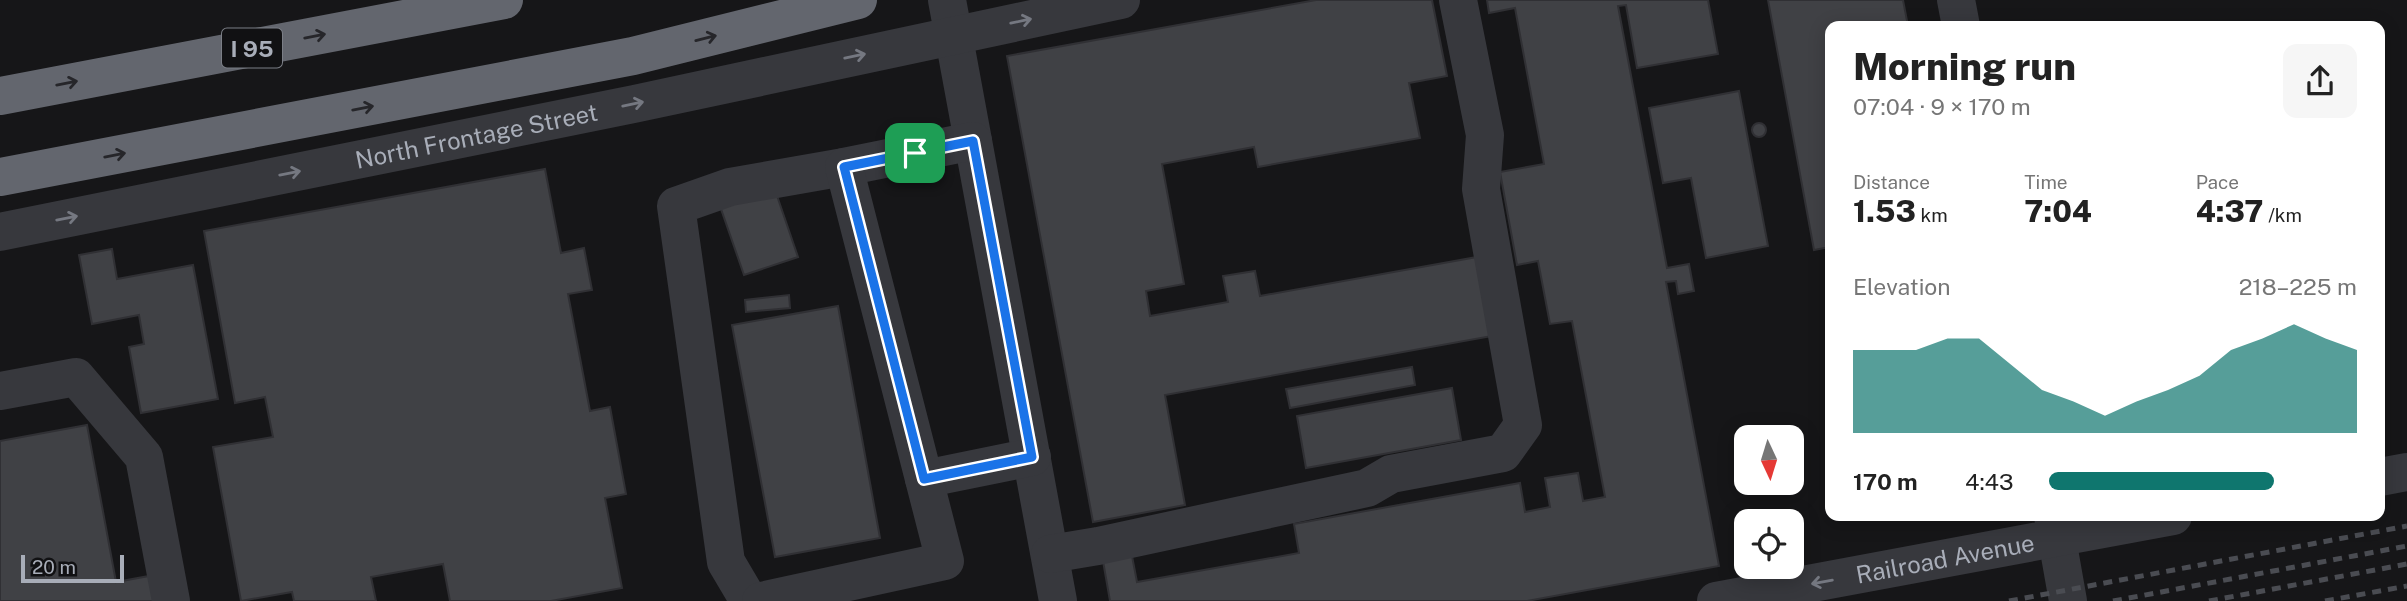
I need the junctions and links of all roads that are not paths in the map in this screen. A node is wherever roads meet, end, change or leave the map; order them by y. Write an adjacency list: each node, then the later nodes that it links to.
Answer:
1 (504, 0): 8 (highway, I 95, one-way to 1)
2 (858, 0): 11 (highway, one-way to 2)
3 (1121, 0): 6 (street, North Frontage Street, one-way to 3)
4 (1458, 0): 20 (street)
5 (1956, 0): 7 (street)
6 (950, 18): 9 (street); 12 (street, North Frontage Street, one-way to 6)
7 (1960, 21)
8 (0, 96)
9 (973, 141): 10 (street); 14 (street)
10 (844, 167): 17 (street); 22 (street)
11 (0, 177)
12 (0, 232)
13 (0, 391): 21 (street)
14 (1032, 457): 17 (street); 20 (street)
15 (2407, 472): 16 (street)
16 (2385, 476)
17 (924, 479): 23 (street)
18 (2119, 521): 19 (street, Railroad Avenue)
19 (2055, 527): 25 (street, Railroad Avenue, one-way to 25); 26 (street)
20 (1050, 554): 24 (street)
21 (171, 601)
22 (749, 601)
23 (761, 601)
24 (1058, 601)
25 (1716, 601)
26 (2068, 601)

